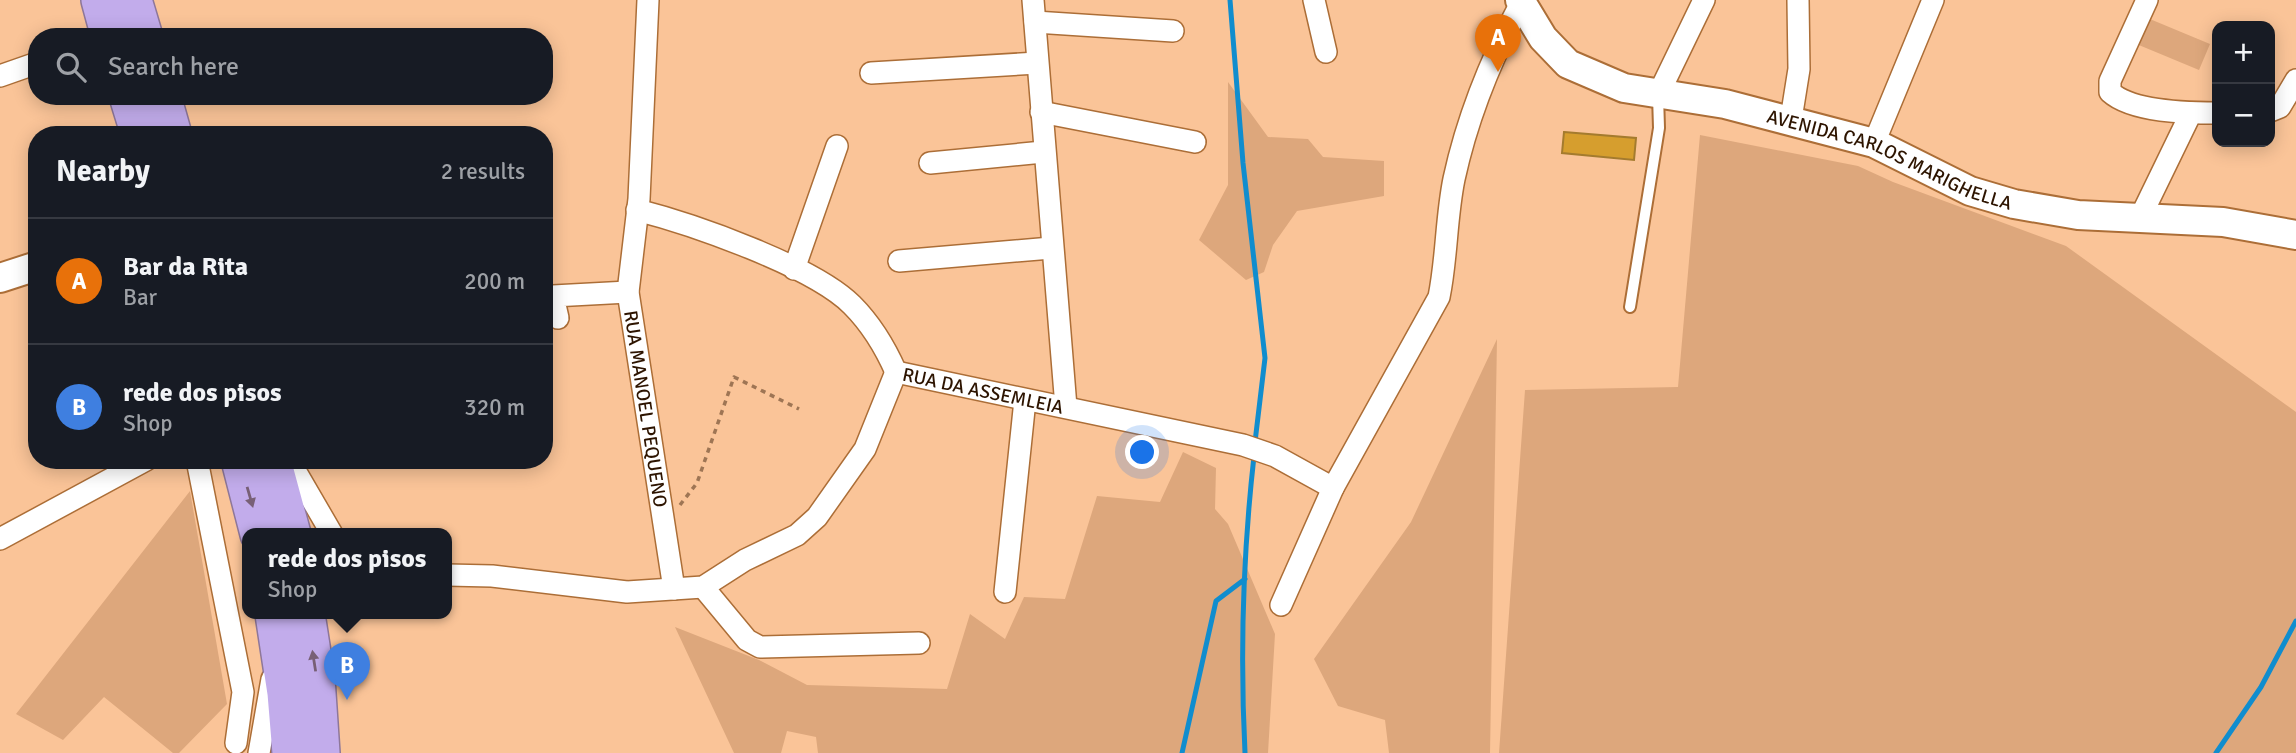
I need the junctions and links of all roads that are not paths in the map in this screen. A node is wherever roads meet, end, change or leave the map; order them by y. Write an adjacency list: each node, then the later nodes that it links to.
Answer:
1 (100, 0): 12 (highway)
2 (133, 0): 13 (highway)
3 (648, 0): 36 (street, RUA MANOEL PEQUENO)
4 (1033, 0): 11 (street)
5 (1314, 0): 15 (street)
6 (1704, 0): 21 (street)
7 (1798, 0): 28 (street)
8 (1933, 0): 32 (street)
9 (2147, 0): 26 (street)
10 (1521, 1): 21 (street, AVENIDA CARLOS MARIGHELLA); 57 (street)
11 (1035, 22): 14 (street); 16 (street)
12 (108, 28)
13 (141, 28)
14 (1173, 31)
15 (1326, 52)
16 (1037, 63): 18 (street); 25 (street)
17 (28, 66): 19 (street)
18 (871, 73)
19 (0, 76)
20 (2296, 80): 24 (street)
21 (1658, 95): 28 (street, AVENIDA CARLOS MARIGHELLA); 47 (lane)
22 (131, 105): 29 (highway)
23 (165, 105): 30 (highway)
24 (2275, 109)
25 (1041, 112): 31 (street); 34 (street)
26 (2191, 113): 27 (street); 37 (street)
27 (2212, 113)
28 (1791, 119): 32 (street, AVENIDA CARLOS MARIGHELLA)
29 (137, 126)
30 (170, 126)
31 (1195, 142)
32 (1874, 143): 37 (street, AVENIDA CARLOS MARIGHELLA)
33 (837, 146): 42 (street)
34 (1043, 152): 35 (street); 39 (street)
35 (930, 163)
36 (638, 210): 42 (street, RUA DA ASSEMLEIA); 45 (street, RUA MANOEL PEQUENO)
37 (2139, 220): 38 (street, AVENIDA CARLOS MARIGHELLA)
38 (2296, 235)
39 (1051, 248): 40 (street); 51 (street)
40 (899, 261)
41 (28, 269): 43 (street)
42 (794, 270): 49 (street, RUA DA ASSEMLEIA)
43 (0, 278)
44 (553, 289): 45 (street)
45 (628, 292): 64 (street, RUA MANOEL PEQUENO)
46 (553, 304): 48 (street)
47 (1630, 307)
48 (558, 318)
49 (896, 372): 50 (street, RUA DA ASSEMLEIA); 63 (street)
50 (1025, 400): 51 (street, RUA DA ASSEMLEIA); 65 (street)
51 (1066, 407): 57 (street, RUA DA ASSEMLEIA)
52 (129, 469): 61 (street)
53 (199, 469): 72 (street)
54 (242, 469): 58 (highway, one-way to 58)
55 (274, 469): 59 (highway)
56 (294, 469): 60 (street)
57 (1333, 488): 66 (street)
58 (257, 528)
59 (290, 528)
60 (329, 528)
61 (0, 539)
62 (452, 575): 64 (street)
63 (703, 587): 64 (street); 70 (street)
64 (674, 589)
65 (1005, 592)
66 (1280, 605)
67 (286, 619): 71 (street)
68 (286, 619): 74 (highway)
69 (286, 619): 75 (highway, one-way to 69)
70 (919, 643)
71 (271, 699): 72 (street); 73 (street)
72 (229, 748)
73 (259, 753)
74 (291, 753)
75 (321, 753)

